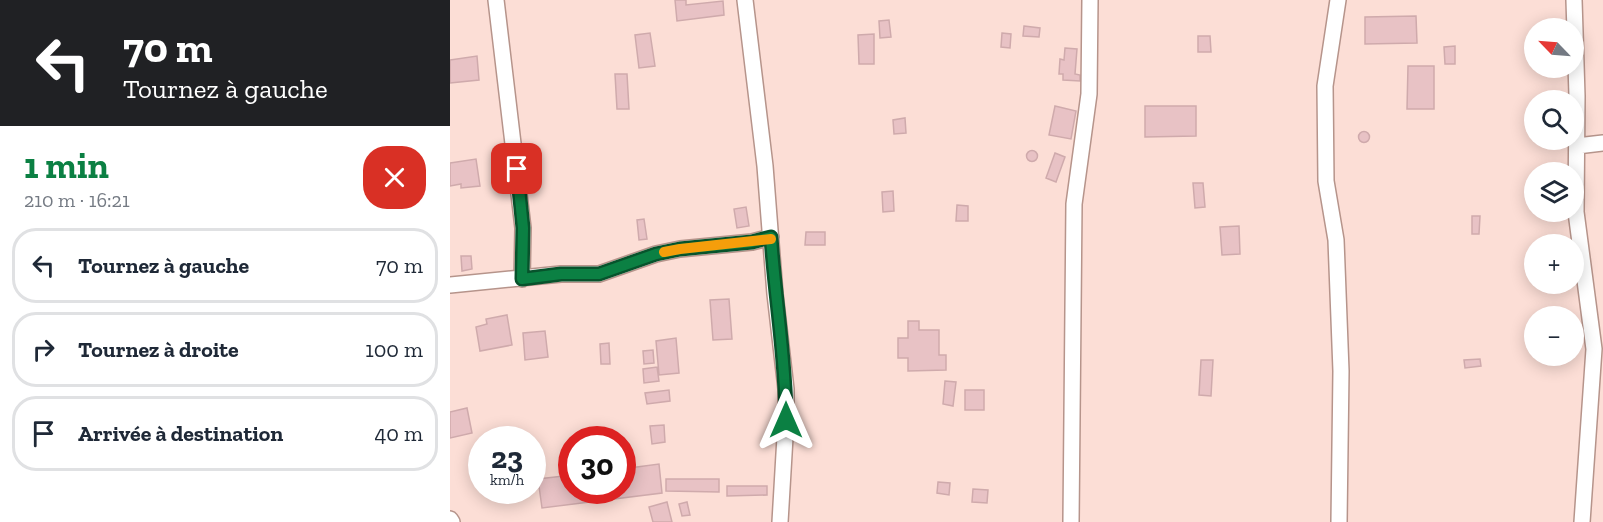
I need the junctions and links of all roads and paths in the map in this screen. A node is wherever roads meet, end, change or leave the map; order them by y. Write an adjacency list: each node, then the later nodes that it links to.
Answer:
1 (496, 0): 11 (street)
2 (745, 0): 10 (street)
3 (1090, 0): 14 (street)
4 (1338, 0): 15 (street)
5 (1574, 0): 6 (street)
6 (1576, 90)
7 (1603, 143): 8 (street)
8 (1584, 145)
9 (1577, 150): 16 (street)
10 (771, 237): 11 (street); 13 (street)
11 (522, 279): 12 (street)
12 (450, 285)
13 (780, 522)
14 (1071, 522)
15 (1338, 522)
16 (1582, 522)

